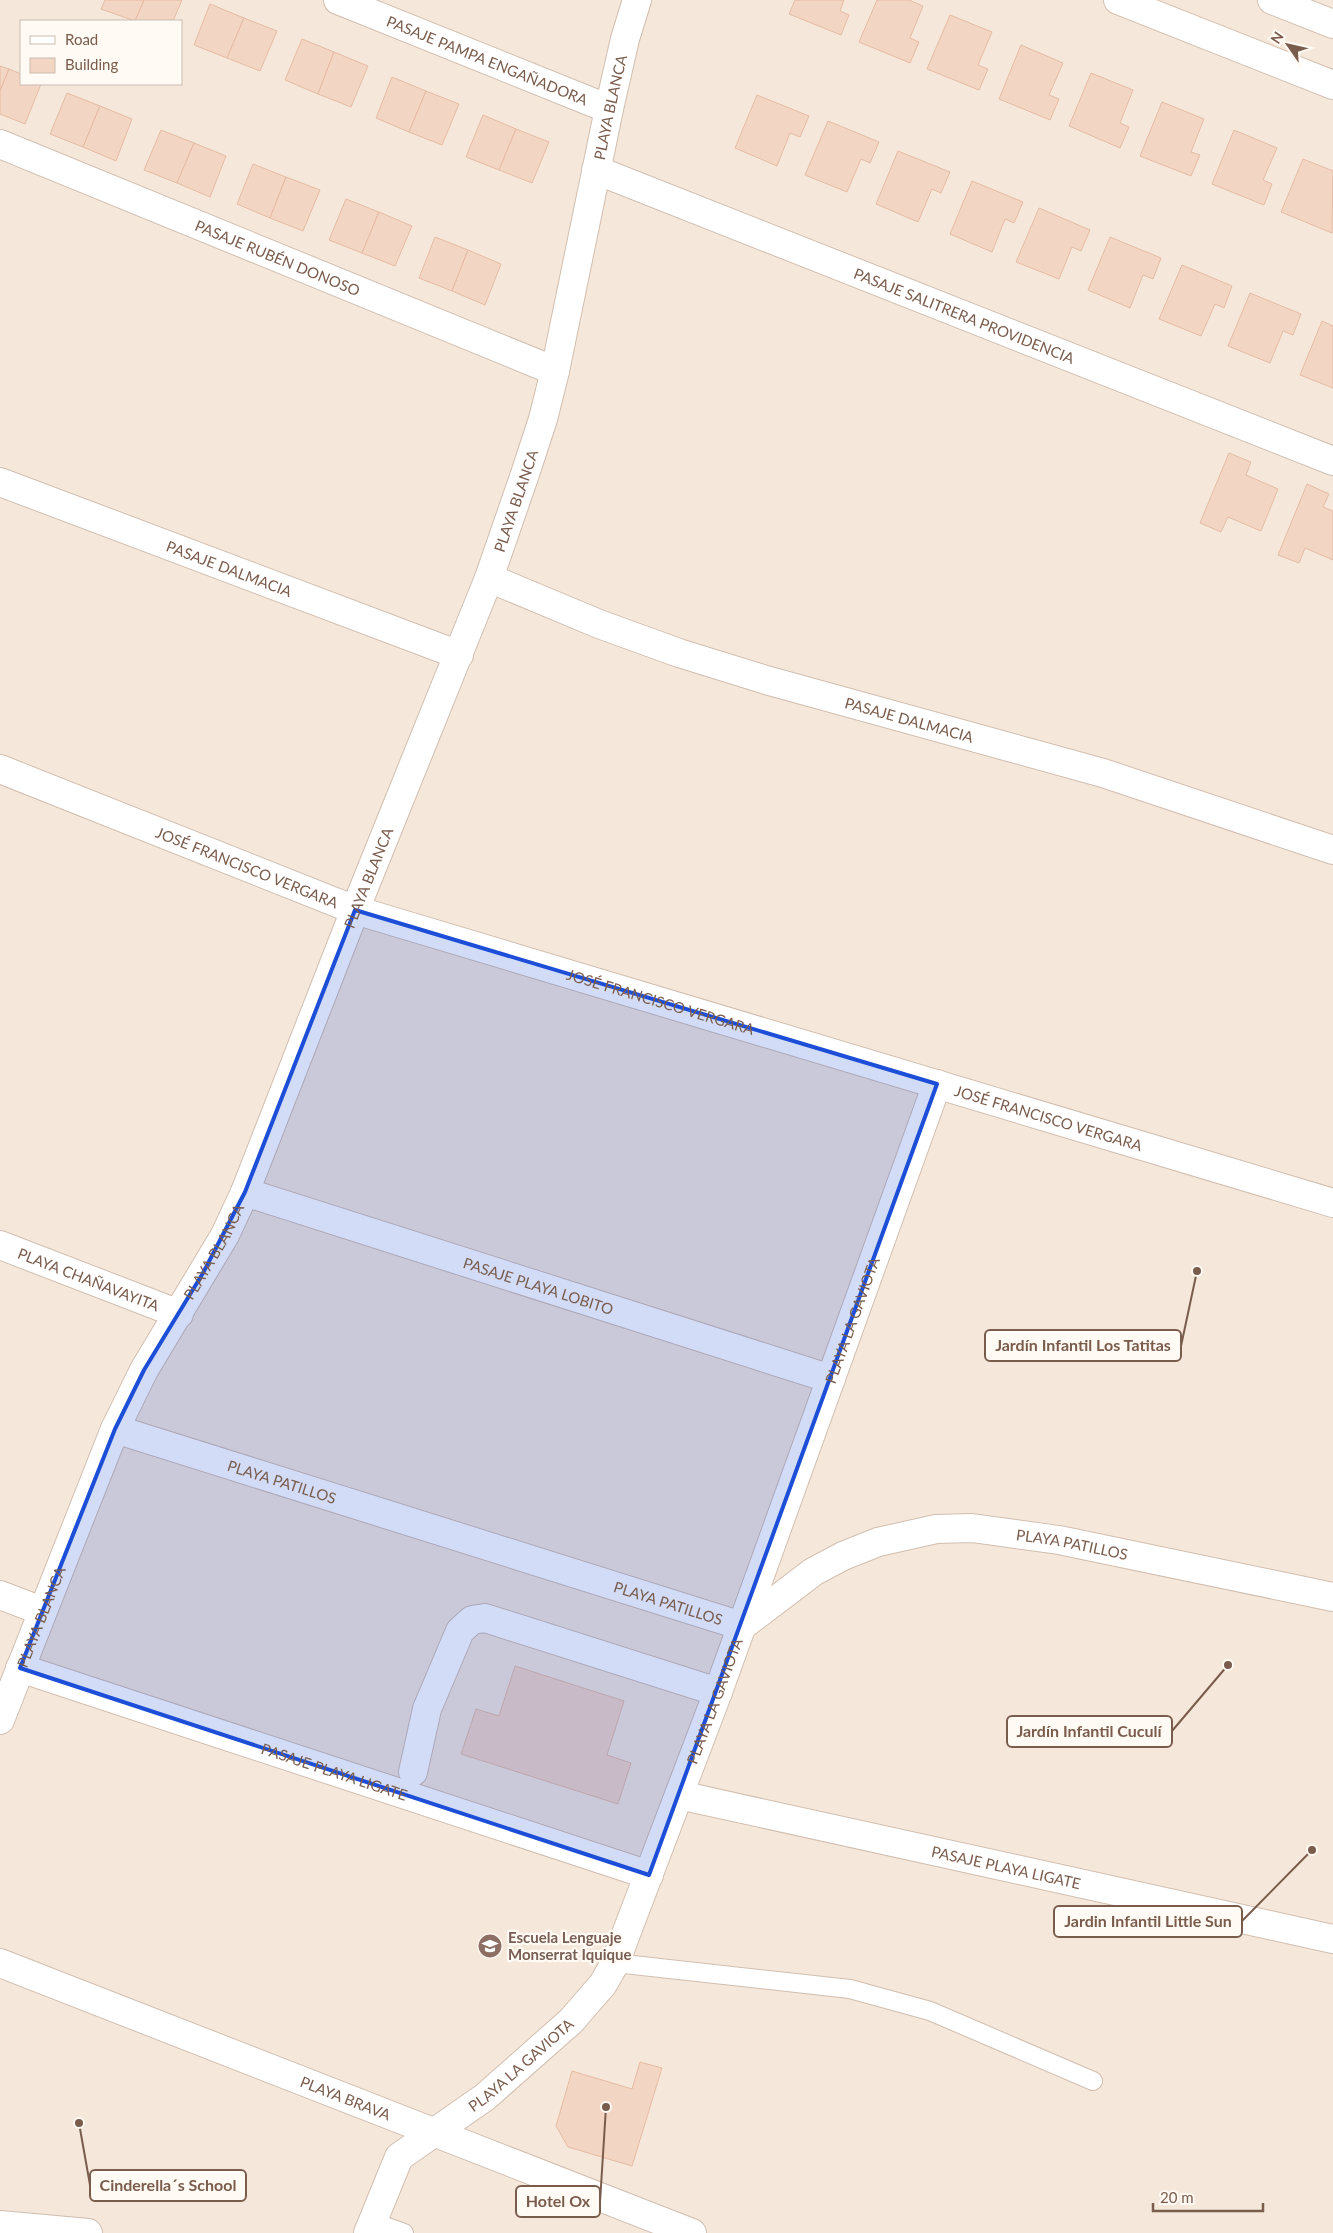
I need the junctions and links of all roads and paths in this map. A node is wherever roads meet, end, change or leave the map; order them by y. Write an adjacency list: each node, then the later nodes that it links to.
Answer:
1 (338, 0): 7 (street, PASAJE PAMPA ENGAÑADORA)
2 (637, 0): 7 (street, PLAYA BLANCA)
3 (1118, 0): 6 (street)
4 (1272, 0): 5 (street)
5 (1333, 24)
6 (1333, 86)
7 (609, 109): 9 (street, PLAYA BLANCA)
8 (0, 144): 10 (street, PASAJE RUBÉN DONOSO)
9 (596, 170): 10 (street, PLAYA BLANCA); 11 (street, PASAJE SALITRERA PROVIDENCIA)
10 (555, 371): 13 (street, PLAYA BLANCA)
11 (1333, 461)
12 (0, 482): 14 (street, PASAJE DALMACIA)
13 (489, 578): 14 (street, PLAYA BLANCA); 16 (street, PASAJE DALMACIA)
14 (459, 655): 17 (street, PLAYA BLANCA)
15 (0, 769): 17 (street, JOSÉ FRANCISCO VERGARA)
16 (1333, 850)
17 (355, 910): 18 (street, JOSÉ FRANCISCO VERGARA); 19 (street, PLAYA BLANCA)
18 (937, 1084): 20 (street, JOSÉ FRANCISCO VERGARA); 23 (street, PLAYA LA GAVIOTA)
19 (245, 1192): 22 (street, PLAYA BLANCA); 23 (street, PASAJE PLAYA LOBITO)
20 (1333, 1203)
21 (0, 1244): 22 (street, PLAYA CHAÑAVAYITA)
22 (179, 1314): 24 (street, PLAYA BLANCA)
23 (831, 1378): 28 (street, PLAYA LA GAVIOTA)
24 (115, 1429): 27 (street, PLAYA BLANCA); 28 (street, PLAYA PATILLOS)
25 (0, 1595): 27 (street)
26 (1333, 1597): 28 (street, PLAYA PATILLOS)
27 (42, 1611): 29 (street, PLAYA BLANCA)
28 (742, 1626): 30 (street, PLAYA LA GAVIOTA)
29 (20, 1668): 31 (street, PLAYA BLANCA); 34 (street, PASAJE PLAYA LIGATE)
30 (718, 1692): 32 (street); 33 (street, PLAYA LA GAVIOTA)
31 (0, 1720)
32 (413, 1772)
33 (679, 1795): 34 (street, PLAYA LA GAVIOTA); 35 (street, PASAJE PLAYA LIGATE)
34 (649, 1875): 37 (street, PLAYA LA GAVIOTA)
35 (1333, 1939)
36 (0, 1963): 39 (street, PLAYA BRAVA)
37 (615, 1963): 38 (lane); 39 (street, PLAYA LA GAVIOTA)
38 (1093, 2081)
39 (434, 2133): 41 (street, PLAYA LA GAVIOTA); 44 (street, PLAYA BRAVA)
40 (0, 2225): 42 (street)
41 (371, 2228): 43 (lane)
42 (88, 2233)
43 (404, 2233)
44 (692, 2233)

